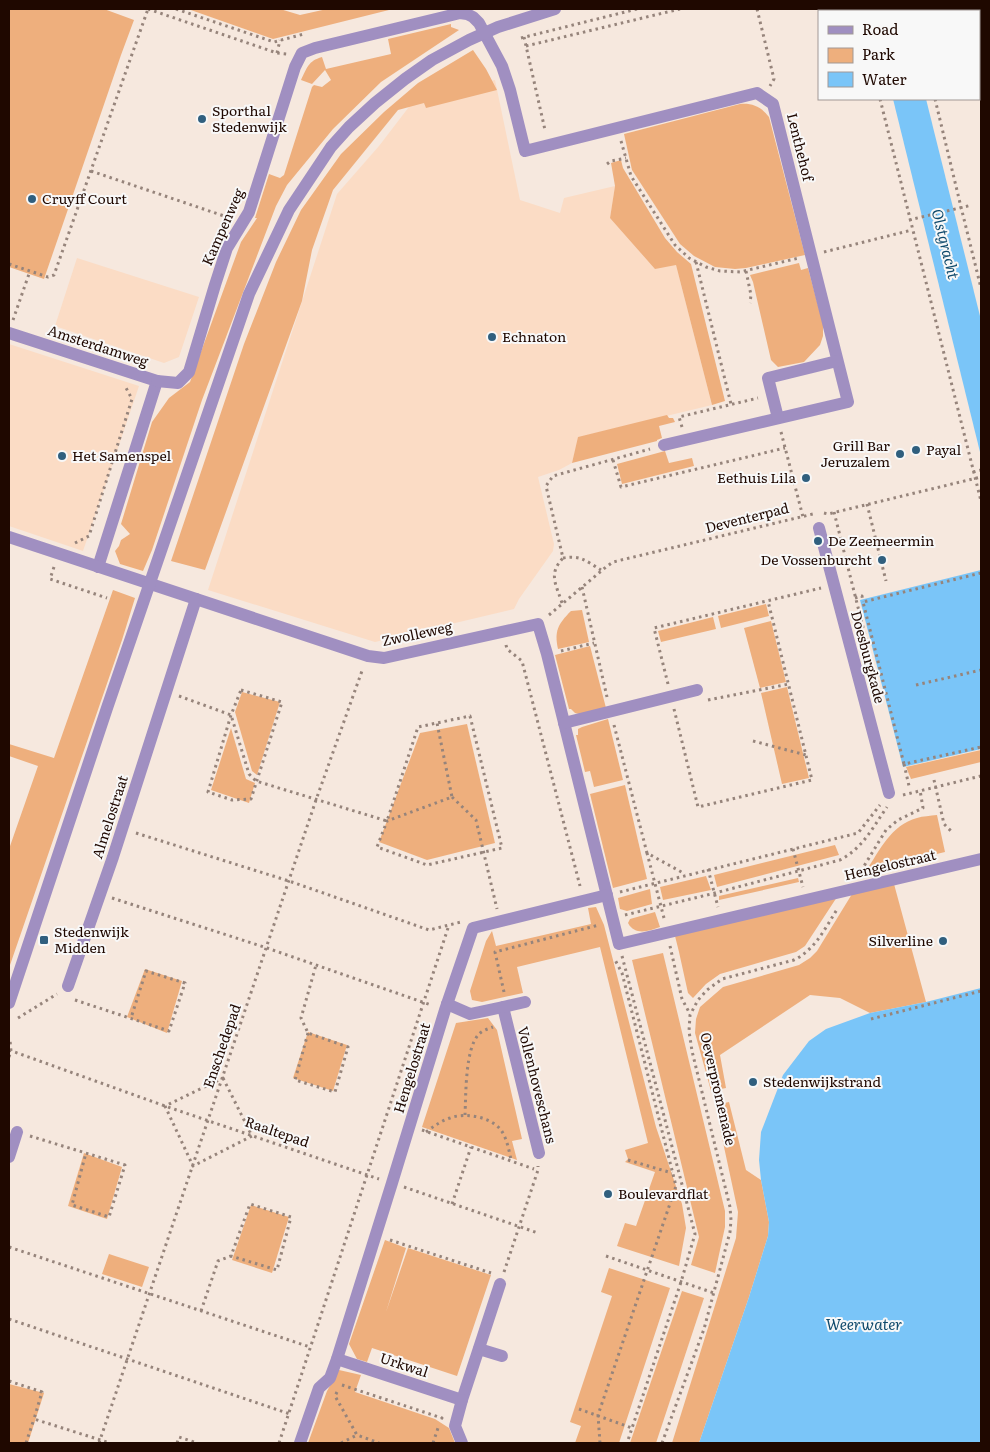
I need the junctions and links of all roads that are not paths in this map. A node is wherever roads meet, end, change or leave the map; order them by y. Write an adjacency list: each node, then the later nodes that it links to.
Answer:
1 (556, 9): 2 (street)
2 (485, 33): 4 (street, Lenthehof); 5 (street, Kampenweg); 11 (street)
3 (11, 329): 5 (street, Amsterdamweg)
4 (837, 361): 6 (street); 6 (street, Lenthehof)
5 (157, 382): 10 (street, Amsterdamweg)
6 (778, 418): 7 (street, Lenthehof)
7 (664, 445)
8 (819, 528): 15 (street, Doesburgkade)
9 (9, 538): 10 (street)
10 (98, 567): 11 (street)
11 (150, 584): 12 (street, Zwolleweg); 20 (street)
12 (196, 599): 14 (street, Zwolleweg); 18 (street, Almelostraat)
13 (699, 696): 14 (street)
14 (564, 723): 17 (street)
15 (892, 797)
16 (981, 859): 17 (street, Hengelostraat)
17 (607, 895): 21 (street, Hengelostraat)
18 (67, 991)
19 (525, 1002): 22 (street)
20 (9, 1003)
21 (446, 1007): 22 (street); 29 (street, Hengelostraat)
22 (503, 1007): 24 (street, Vollenhoveschans)
23 (18, 1132): 25 (street)
24 (539, 1153)
25 (9, 1157)
26 (499, 1278): 27 (street)
27 (479, 1349): 28 (street); 30 (street)
28 (502, 1356)
29 (336, 1358): 30 (street, Urkwal); 31 (street, Hengelostraat)
30 (462, 1400): 32 (street)
31 (300, 1443)
32 (462, 1443)

